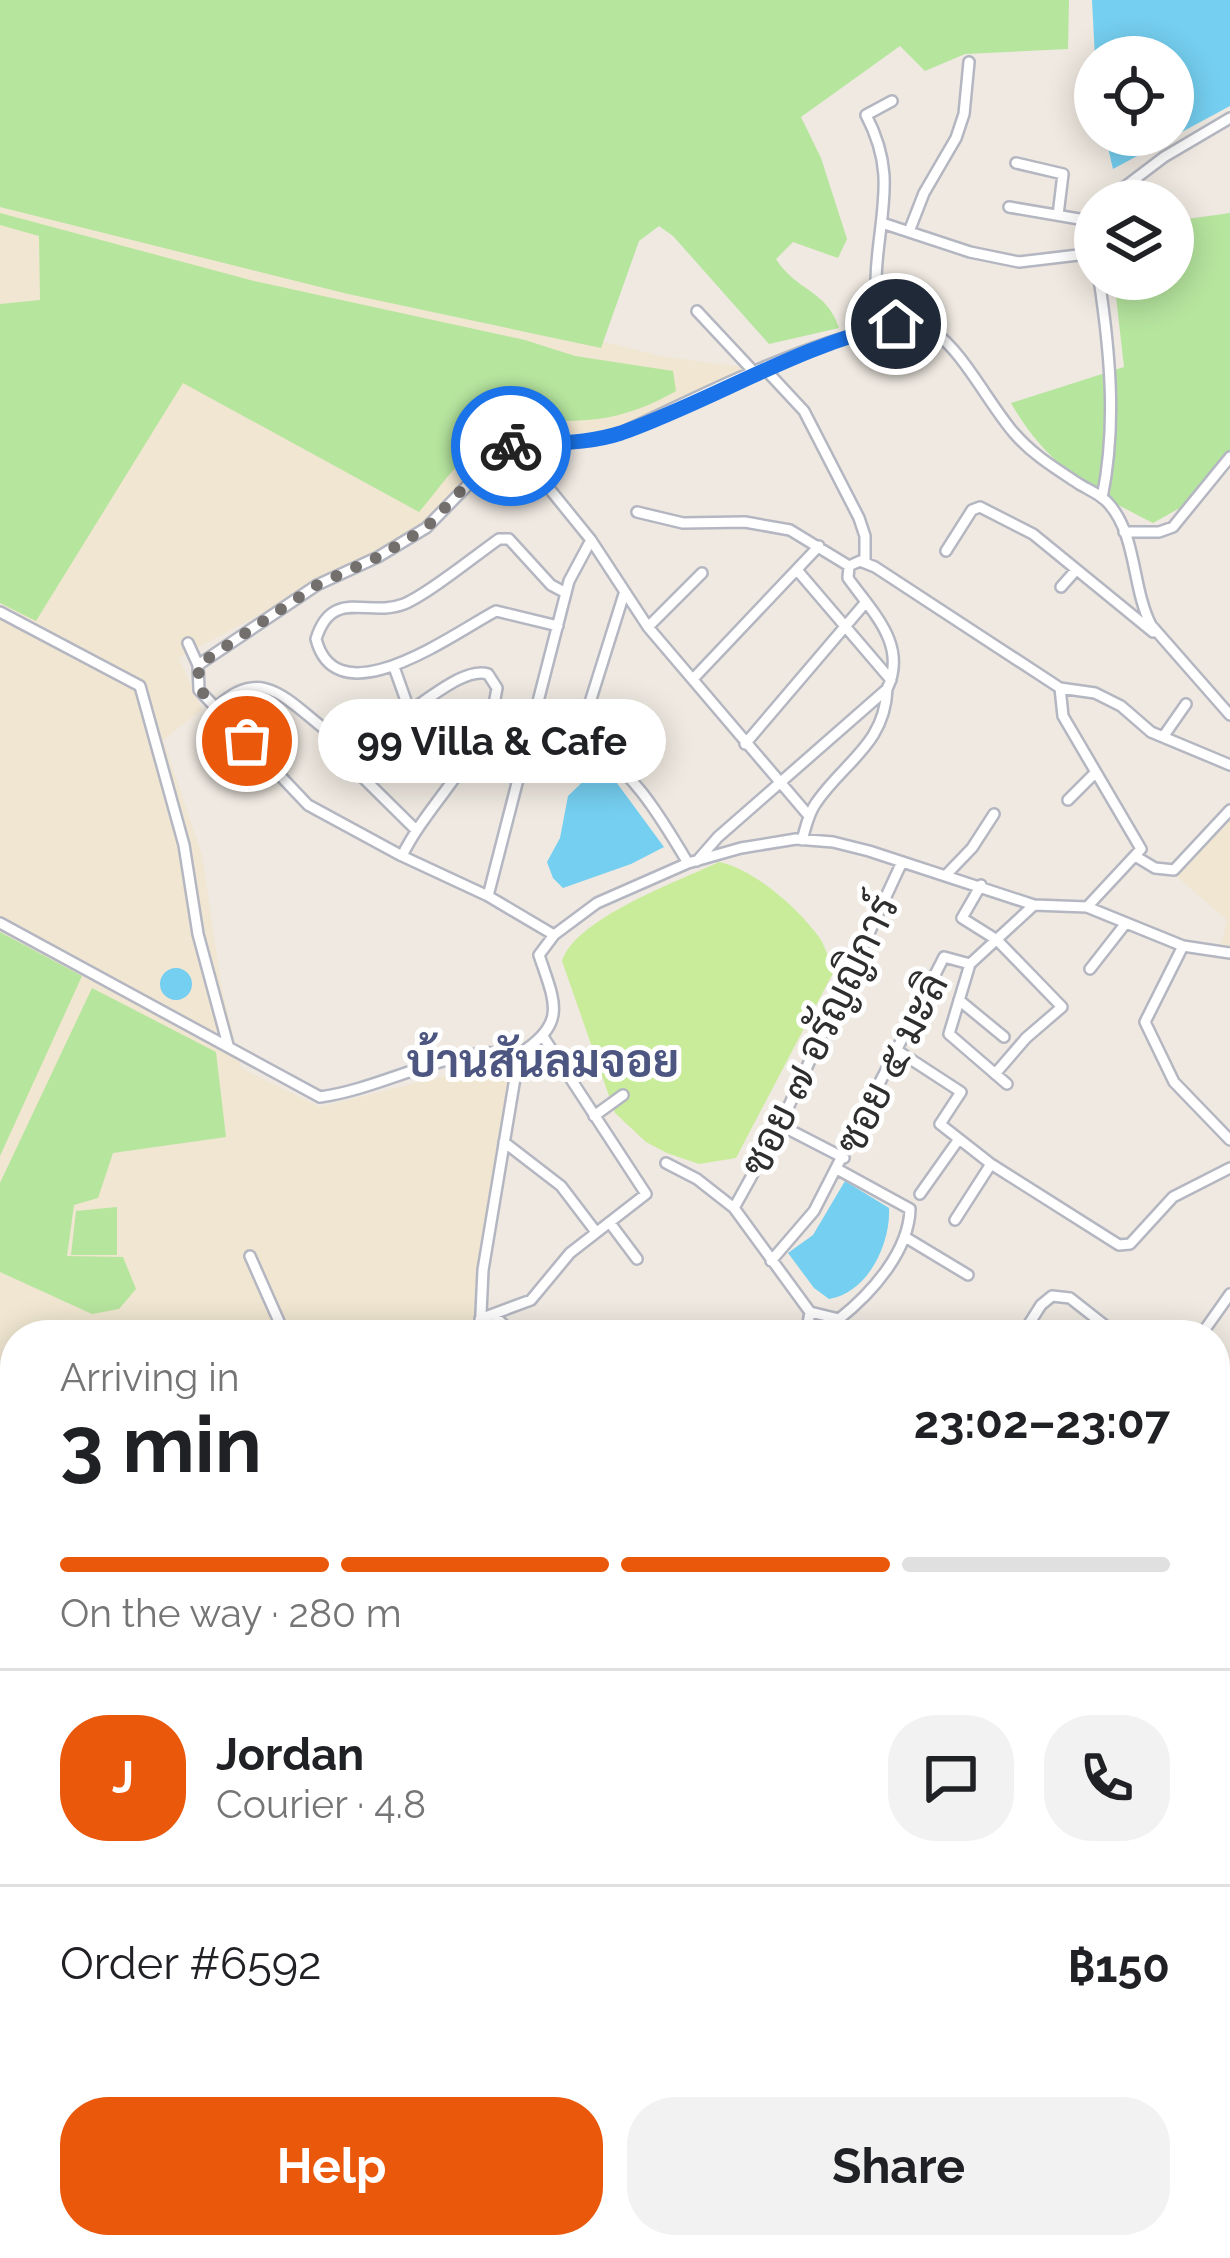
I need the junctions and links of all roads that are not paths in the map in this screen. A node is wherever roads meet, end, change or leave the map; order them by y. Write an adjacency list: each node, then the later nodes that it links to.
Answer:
1 (968, 62): 10 (street)
2 (892, 101): 9 (street)
3 (1230, 118): 5 (street)
4 (1016, 163): 7 (street)
5 (1134, 180)
6 (1009, 207): 7 (street)
7 (1058, 215): 8 (street)
8 (1074, 217)
9 (882, 223): 10 (street); 14 (street)
10 (910, 229): 11 (street)
11 (1074, 253)
12 (1103, 300): 18 (street)
13 (698, 311): 15 (street)
14 (876, 328): 15 (street); 18 (street)
15 (759, 370): 16 (street); 24 (street)
16 (514, 445): 21 (street); 39 (street)
17 (1230, 457): 20 (street)
18 (1102, 498): 20 (street)
19 (637, 512): 22 (street)
20 (1124, 532): 38 (street)
21 (591, 540): 30 (street); 31 (street)
22 (819, 546): 25 (street); 27 (street)
23 (946, 550): 26 (street)
24 (865, 562): 25 (street); 43 (street)
25 (849, 566): 32 (street)
26 (1076, 569): 29 (street); 38 (street)
27 (796, 570): 34 (street); 41 (street)
28 (702, 573): 36 (street)
29 (1061, 587)
30 (566, 593): 35 (street); 40 (street)
31 (624, 594): 36 (street); 49 (street)
32 (866, 602): 34 (street); 42 (street)
33 (0, 612): 82 (street)
34 (846, 625): 42 (street); 51 (street)
35 (558, 626): 40 (street); 68 (street)
36 (648, 627): 41 (street)
37 (188, 644): 39 (street)
38 (1166, 644): 47 (street)
39 (198, 665): 45 (street)
40 (394, 668): 46 (street)
41 (693, 679): 51 (street)
42 (889, 685): 55 (street); 59 (street)
43 (1060, 688): 50 (street); 54 (street)
44 (1186, 704): 50 (street)
45 (216, 708): 48 (street); 62 (street)
46 (410, 712): 48 (street); 60 (street)
47 (1230, 715)
48 (327, 731): 60 (street)
49 (578, 737): 53 (street); 64 (street)
50 (1163, 737): 52 (street)
51 (745, 744): 55 (street)
52 (1230, 765)
53 (570, 766)
54 (1095, 773): 56 (street); 63 (street)
55 (781, 784): 59 (street); 64 (street)
56 (1068, 800)
57 (1230, 810): 63 (street)
58 (994, 814): 66 (street)
59 (808, 816): 61 (street)
60 (415, 829): 62 (street)
61 (802, 840): 64 (street); 65 (street)
62 (402, 856): 68 (street)
63 (1135, 856): 70 (street)
64 (693, 862): 73 (street)
65 (902, 862): 66 (street); 89 (street, ซอย ๗ อรัญญิการ์)
66 (946, 875): 67 (street)
67 (981, 885): 69 (street); 74 (street)
68 (488, 896): 73 (street)
69 (1034, 905): 70 (street); 74 (street, ซอย ๕ มะลิ)
70 (1088, 908): 71 (street)
71 (1126, 922): 75 (street); 78 (street)
72 (0, 923): 82 (street)
73 (554, 934): 81 (street)
74 (997, 940): 77 (street, ซอย ๕ มะลิ); 85 (street)
75 (1183, 946): 76 (street); 91 (street)
76 (1230, 953)
77 (970, 964): 79 (street); 83 (street, ซอย ๕ มะลิ)
78 (1090, 969)
79 (958, 1000): 80 (street); 85 (street)
80 (1004, 1037)
81 (544, 1038): 84 (street); 88 (street)
82 (227, 1045): 84 (street)
83 (898, 1051): 90 (street); 93 (street, ซอย ๕ มะลิ)
84 (519, 1054): 92 (street)
85 (995, 1074): 86 (street)
86 (1007, 1084)
87 (623, 1095): 88 (street)
88 (594, 1117): 101 (street)
89 (780, 1125): 93 (street); 99 (street, ซอย ๗ อรัญญิการ์)
90 (959, 1139): 95 (street); 98 (street)
91 (1230, 1139)
92 (504, 1142): 102 (street); 111 (street)
93 (844, 1158): 97 (street, ซอย ๕ มะลิ)
94 (666, 1162): 99 (street)
95 (992, 1164): 96 (street); 100 (street)
96 (1230, 1168)
97 (837, 1169): 103 (street); 106 (street, ซอย ๕ มะลิ)
98 (920, 1193)
99 (734, 1208): 106 (street)
100 (955, 1220)
101 (610, 1222): 102 (street); 105 (street)
102 (596, 1232): 110 (street)
103 (905, 1237): 107 (street); 109 (street)
104 (250, 1256): 112 (street)
105 (637, 1259)
106 (771, 1261): 109 (street)
107 (968, 1275)
108 (1230, 1294): 117 (street)
109 (810, 1312): 114 (street)
110 (493, 1315): 111 (street); 113 (street)
111 (480, 1319)
112 (278, 1320)
113 (498, 1320)
114 (809, 1320)
115 (1032, 1320): 116 (street)
116 (1099, 1320)
117 (1212, 1320)

